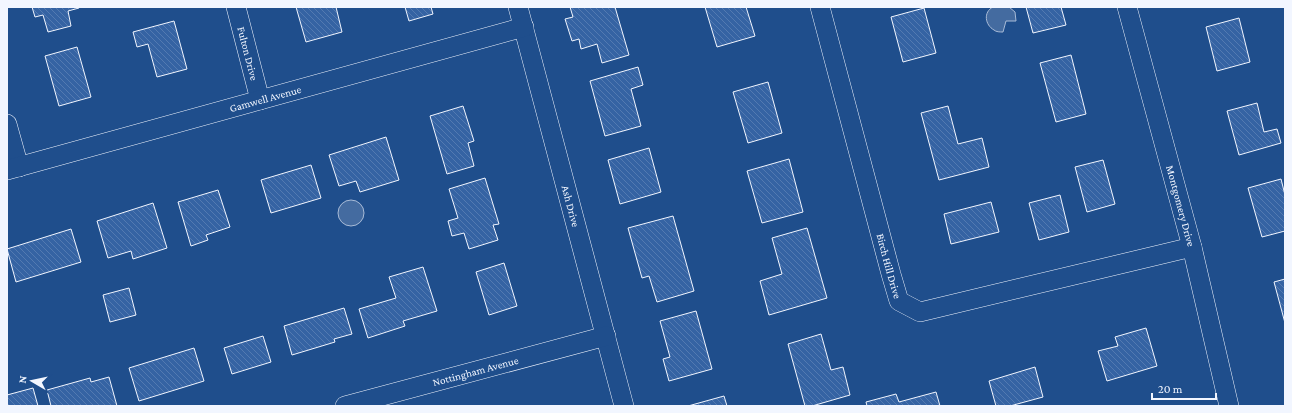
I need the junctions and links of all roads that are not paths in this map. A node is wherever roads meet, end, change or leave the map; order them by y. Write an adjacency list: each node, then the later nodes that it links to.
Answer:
1 (236, 7): 6 (street, Fulton Drive)
2 (518, 7): 5 (street, Ash Drive)
3 (820, 7): 9 (street, Birch Hill Drive)
4 (1127, 7): 9 (street, Montgomery Drive)
5 (524, 27): 6 (street, Gamwell Avenue); 10 (street, Ash Drive)
6 (260, 100): 8 (street, Gamwell Avenue)
7 (7, 124): 8 (street)
8 (13, 169)
9 (1192, 248): 13 (street, Montgomery Drive)
10 (606, 336): 11 (street, Nottingham Avenue); 12 (street, Ash Drive)
11 (345, 406)
12 (624, 406)
13 (1229, 406)

